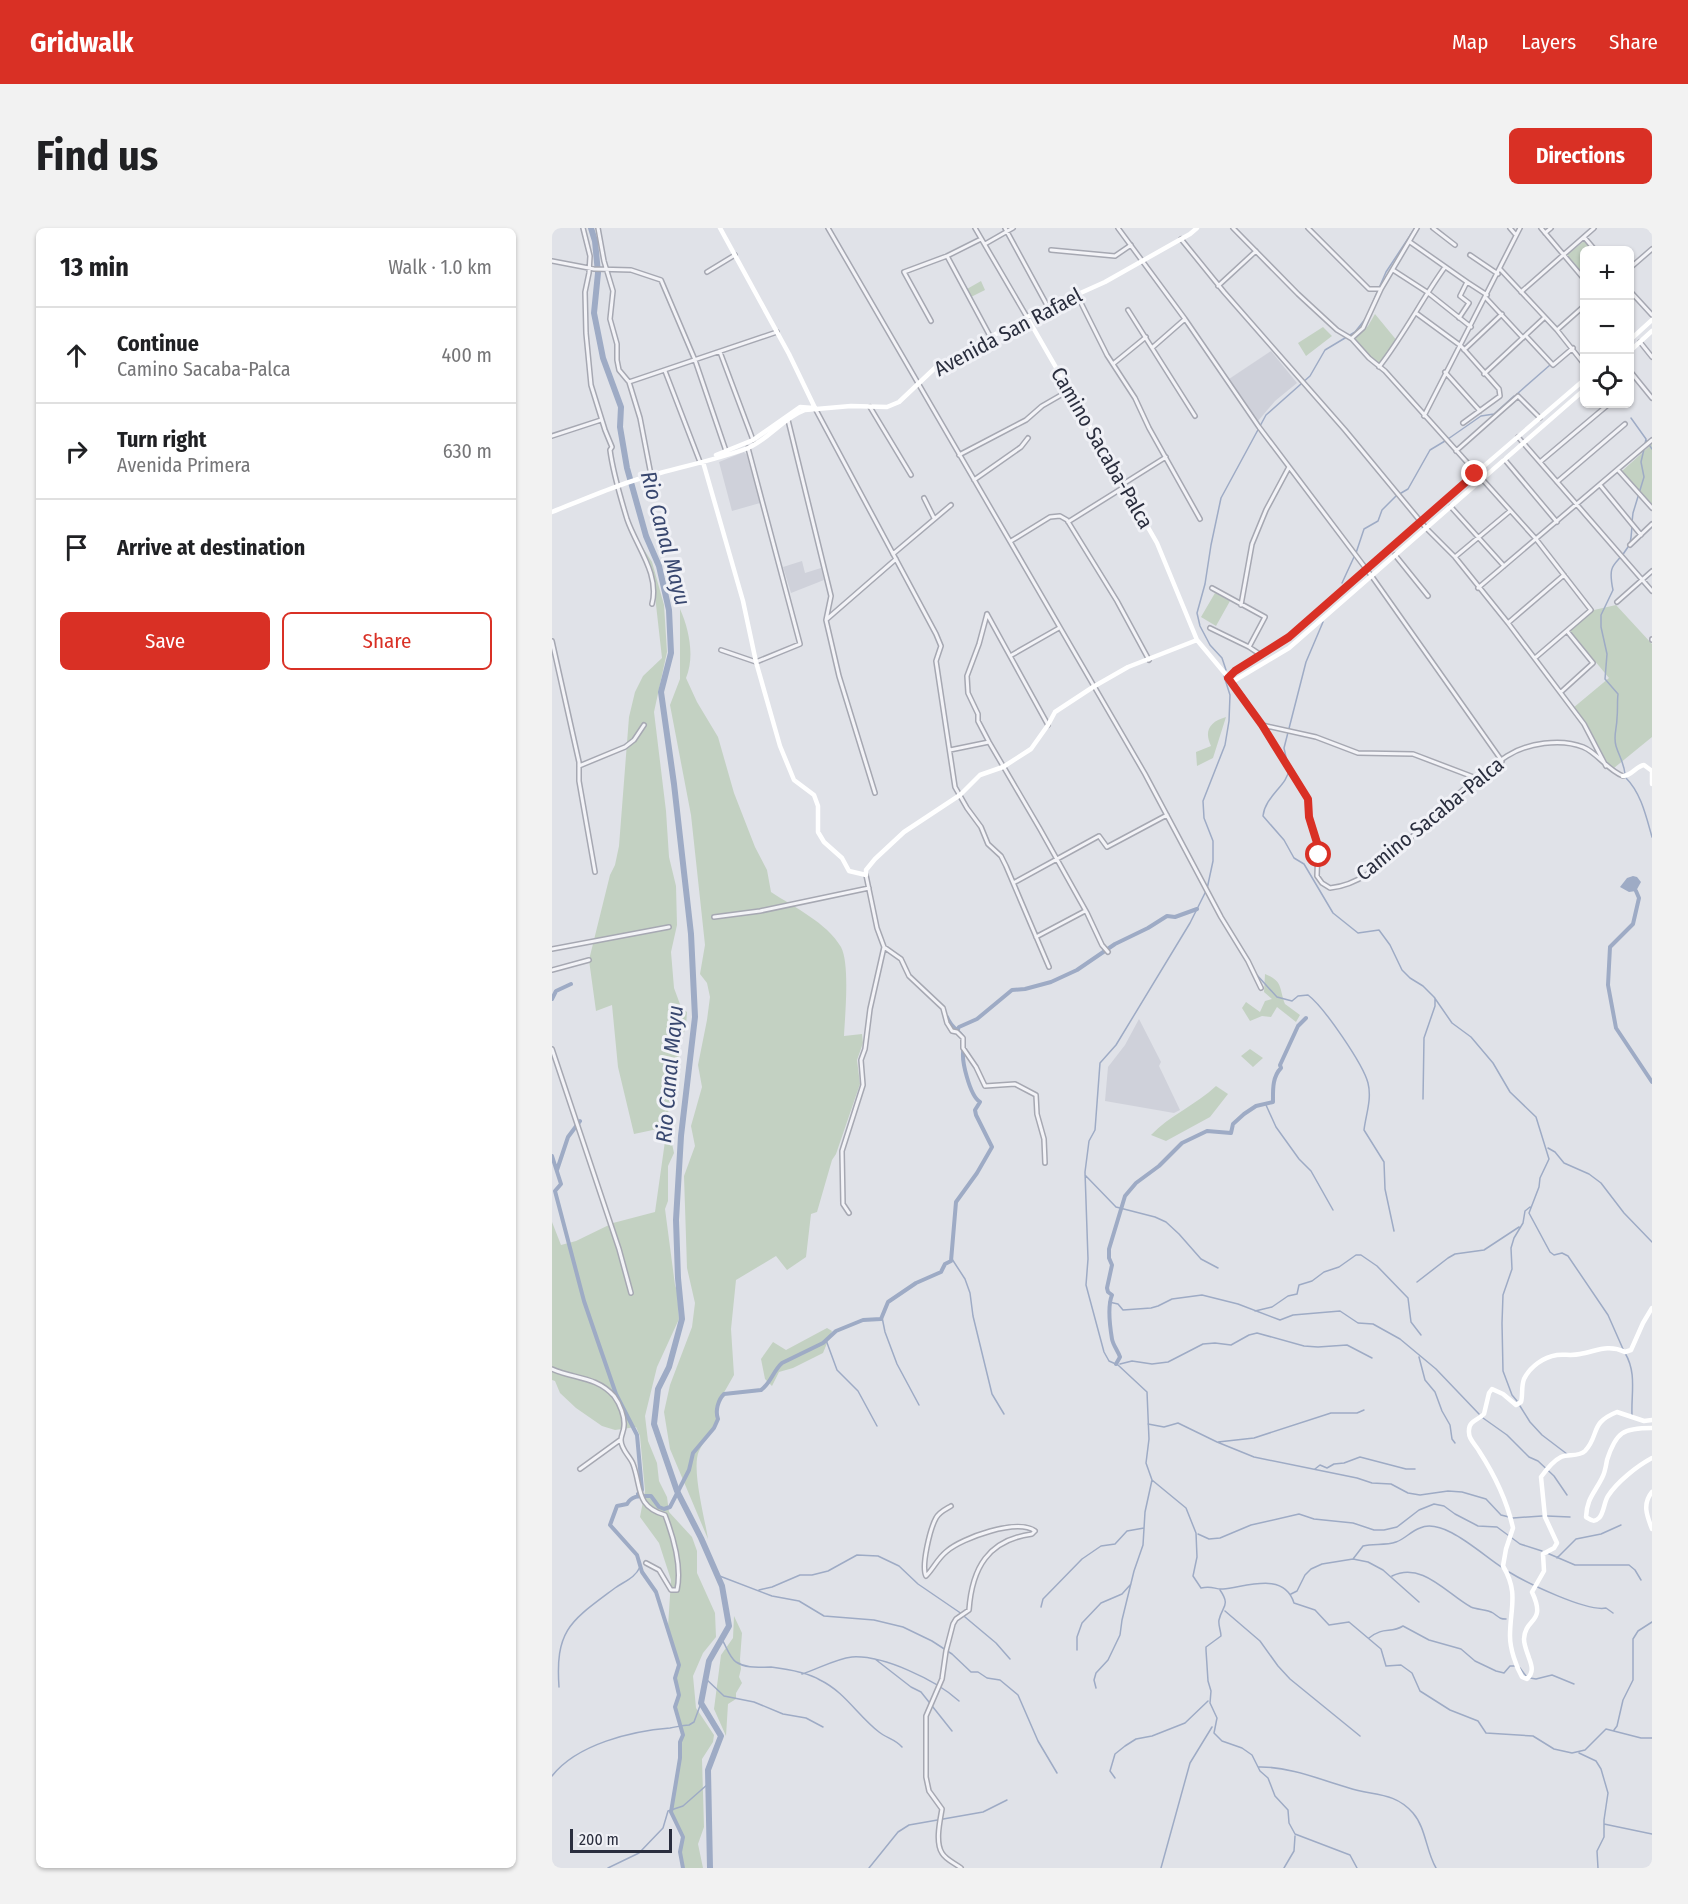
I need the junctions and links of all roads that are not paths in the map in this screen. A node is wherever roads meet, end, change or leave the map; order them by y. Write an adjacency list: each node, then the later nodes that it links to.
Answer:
1 (583, 228): 41 (street)
2 (598, 228): 44 (street)
3 (720, 228): 34 (street)
4 (828, 228): 94 (street)
5 (975, 228): 23 (street)
6 (1012, 228): 18 (street)
7 (1118, 228): 27 (street)
8 (1196, 228): 19 (street, Avenida San Rafael)
9 (1233, 228): 32 (street)
10 (1308, 228): 50 (street)
11 (1417, 228): 25 (street)
12 (1432, 228): 28 (street)
13 (1509, 228): 21 (street)
14 (1520, 228): 21 (street)
15 (1541, 228): 20 (street)
16 (1551, 228): 20 (street)
17 (1594, 228): 22 (street)
18 (1006, 229): 26 (street); 56 (street)
19 (1189, 231): 24 (street, Avenida San Rafael)
20 (1545, 233): 33 (street)
21 (1516, 235): 43 (street)
22 (1584, 237): 29 (street); 33 (street)
23 (981, 239): 26 (street); 36 (street)
24 (1181, 239): 38 (street, Avenida San Rafael); 49 (street)
25 (1410, 242): 40 (street); 42 (street)
26 (985, 244): 62 (street)
27 (1131, 245): 30 (street); 38 (street)
28 (1455, 245)
29 (1592, 246)
30 (1051, 249)
31 (1652, 249): 39 (street)
32 (1256, 251): 49 (street); 76 (street)
33 (1564, 254): 47 (street); 52 (street)
34 (735, 255): 45 (street); 70 (street)
35 (1470, 255): 46 (street)
36 (947, 256): 67 (street); 72 (street)
37 (552, 261): 41 (street)
38 (1143, 261): 53 (street, Avenida San Rafael); 65 (street)
39 (1634, 264)
40 (1445, 267): 48 (street); 51 (street)
41 (591, 268): 44 (street); 107 (street)
42 (1392, 269): 50 (street); 51 (street)
43 (1500, 269): 46 (street); 52 (street)
44 (607, 270): 86 (street); 93 (street)
45 (706, 272)
46 (1498, 274): 54 (street)
47 (1580, 274)
48 (1467, 282): 54 (street); 64 (street)
49 (1218, 286): 144 (street)
50 (1381, 289): 76 (street)
51 (1427, 292): 59 (street); 64 (street)
52 (1521, 292): 63 (street)
53 (1077, 295): 56 (street, Avenida San Rafael); 87 (street)
54 (1486, 296): 60 (street); 68 (street)
55 (1634, 296): 61 (street)
56 (1048, 307): 62 (street, Avenida San Rafael)
57 (1128, 310): 74 (street)
58 (1580, 310): 69 (street)
59 (1416, 313): 78 (street); 88 (street)
60 (1502, 314): 75 (street); 82 (street)
61 (1652, 315)
62 (1027, 317): 72 (street, Avenida San Rafael); 96 (street, Camino Sacaba-Palca)
63 (1545, 317): 69 (street); 75 (street)
64 (1459, 318): 68 (street)
65 (1185, 319): 79 (street); 124 (street)
66 (1652, 320): 73 (street)
67 (931, 321)
68 (1471, 327): 78 (street)
69 (1557, 330): 81 (street)
70 (777, 332): 83 (street); 100 (street)
71 (1652, 332): 77 (street)
72 (990, 336): 94 (street, Avenida San Rafael)
73 (1634, 336)
74 (1146, 337): 79 (street); 87 (street)
75 (1525, 338): 81 (street); 91 (street)
76 (1352, 339): 88 (street)
77 (1640, 342): 80 (street); 84 (street)
78 (1461, 346): 82 (street); 90 (street)
79 (1153, 347): 103 (street)
80 (1634, 347)
81 (1573, 348): 85 (street)
82 (1464, 350): 91 (street)
83 (720, 352): 86 (street); 114 (street)
84 (1652, 357)
85 (1580, 358)
86 (695, 360): 89 (street); 117 (street)
87 (1113, 364): 120 (street)
88 (1379, 367): 104 (street)
89 (665, 371): 93 (street); 123 (street)
90 (1445, 372): 102 (street); 104 (street)
91 (1484, 374): 102 (street)
92 (1634, 377): 98 (street)
93 (629, 382): 128 (street)
94 (918, 383): 99 (street, Avenida San Rafael); 119 (street)
95 (1580, 383): 106 (street)
96 (1068, 391): 119 (street); 132 (street, Camino Sacaba-Palca)
97 (1580, 394): 115 (street)
98 (1652, 398)
99 (870, 407): 100 (street, Avenida San Rafael); 127 (street)
100 (815, 408): 105 (street, Avenida San Rafael); 154 (street)
101 (1604, 408): 122 (street)
102 (1480, 411): 108 (street)
103 (1195, 416)
104 (1424, 416): 118 (street)
105 (787, 418): 114 (street, Avenida San Rafael); 171 (street)
106 (1540, 418): 111 (street); 118 (street)
107 (602, 419): 110 (street); 134 (street)
108 (1463, 423)
109 (1626, 423): 131 (street)
110 (552, 436)
111 (1518, 437): 115 (street); 126 (street)
112 (1028, 438): 129 (street)
113 (1652, 440): 125 (street)
114 (754, 442): 116 (street, Avenida San Rafael); 117 (street, Avenida San Rafael)
115 (1523, 444): 121 (street); 122 (street)
116 (748, 448): 123 (street, Avenida San Rafael); 184 (street)
117 (726, 451): 123 (street, Avenida San Rafael)
118 (1456, 451): 126 (street)
119 (959, 454): 129 (street)
120 (1166, 457): 132 (street); 143 (street)
121 (1505, 460): 130 (street); 146 (street)
122 (1540, 462): 131 (street)
123 (701, 463): 128 (street, Avenida San Rafael); 184 (street)
124 (1288, 467): 159 (street); 170 (street)
125 (1618, 470): 133 (street); 139 (street)
126 (1475, 474): 130 (street); 144 (street)
127 (911, 475)
128 (651, 476): 134 (street, Avenida San Rafael)
129 (974, 480): 152 (street)
130 (1482, 480): 138 (street); 140 (street)
131 (1557, 482): 136 (street)
132 (1124, 485): 145 (street); 176 (street, Camino Sacaba-Palca)
133 (1599, 485): 136 (street); 149 (street)
134 (619, 487): 141 (street, Avenida San Rafael); 169 (street)
135 (924, 498): 142 (street)
136 (1577, 504): 146 (street); 163 (street)
137 (951, 505): 142 (street)
138 (1450, 507): 148 (street); 150 (street)
139 (1652, 508)
140 (1510, 511): 150 (street); 151 (street)
141 (552, 512)
142 (934, 518): 154 (street)
143 (1200, 519)
144 (1420, 521): 148 (street); 159 (street)
145 (1068, 522): 152 (street); 183 (street)
146 (1557, 522): 151 (street)
147 (1652, 524): 149 (street)
148 (1426, 528): 155 (street); 156 (street)
149 (1641, 535): 153 (street)
150 (1477, 538): 156 (street); 158 (street)
151 (1536, 539): 158 (street); 161 (street)
152 (1011, 541): 173 (street)
153 (1630, 545)
154 (893, 554): 157 (street)
155 (1395, 555): 162 (street); 167 (street)
156 (1455, 557): 165 (street)
157 (896, 559): 171 (street); 192 (street)
158 (1504, 566): 165 (street)
159 (1366, 570): 162 (street); 180 (street)
160 (1652, 571): 163 (street)
161 (1564, 575): 172 (street); 175 (street)
162 (1371, 576): 185 (street); 193 (street)
163 (1642, 580): 166 (street); 168 (street)
164 (1212, 588): 170 (street)
165 (1478, 588): 172 (street)
166 (1652, 591)
167 (1428, 596)
168 (1617, 602)
169 (652, 604)
170 (1241, 605): 178 (street)
171 (826, 619): 200 (street)
172 (1508, 623): 182 (street)
173 (1059, 628): 181 (street); 186 (street)
174 (1210, 628): 178 (street)
175 (1567, 631): 182 (street); 187 (street)
176 (1197, 640): 183 (street); 185 (street, Camino Sacaba-Palca)
177 (552, 641): 194 (street)
178 (1249, 647): 180 (street)
179 (721, 650): 184 (street)
180 (1261, 655): 185 (street)
181 (1010, 656): 189 (street); 191 (street)
182 (1535, 658): 187 (street)
183 (1149, 660): 186 (street)
184 (756, 662): 205 (street)
185 (1230, 680): 190 (street, Camino Sacaba-Palca)
186 (1093, 687): 189 (street); 202 (street)
187 (1560, 692): 195 (street)
188 (644, 725): 194 (street)
189 (1048, 725): 196 (street)
190 (1262, 725): 198 (street); 198 (street, Camino Sacaba-Palca)
191 (989, 742): 192 (street); 196 (street)
192 (950, 750): 201 (street)
193 (1502, 761): 195 (street, Camino Sacaba-Palca); 198 (street, Camino Sacaba-Palca)
194 (579, 766): 204 (street)
195 (1606, 766): 197 (street, Camino Sacaba-Palca)
196 (1003, 767): 201 (street); 203 (street)
197 (1625, 776): 199 (street, Camino Sacaba-Palca)
198 (1477, 778)
199 (1652, 784)
200 (875, 793)
201 (960, 795): 205 (street); 206 (street)
202 (1167, 814): 203 (street); 218 (street)
203 (1057, 859): 206 (street); 208 (street)
204 (596, 872)
205 (866, 875): 207 (street)
206 (1014, 882): 211 (street)
207 (868, 888): 209 (street); 212 (street)
208 (1086, 910): 211 (street); 214 (street)
209 (714, 916)
210 (669, 927): 213 (street)
211 (1036, 937): 216 (street)
212 (884, 947): 220 (street); 221 (street)
213 (552, 949)
214 (1108, 952)
215 (589, 960): 217 (street)
216 (1048, 967)
217 (552, 970)
218 (1261, 988)
219 (552, 1049): 222 (street)
220 (1045, 1164)
221 (849, 1213)
222 (631, 1293)
223 (1652, 1308): 225 (street)
224 (552, 1369): 227 (street)
225 (1652, 1420)
226 (1652, 1428): 228 (street)
227 (621, 1440): 229 (street); 233 (street)
228 (1652, 1458)
229 (580, 1469)
230 (1652, 1492): 232 (street)
231 (951, 1506): 234 (street)
232 (1652, 1529)
233 (646, 1563)
234 (961, 1868)

